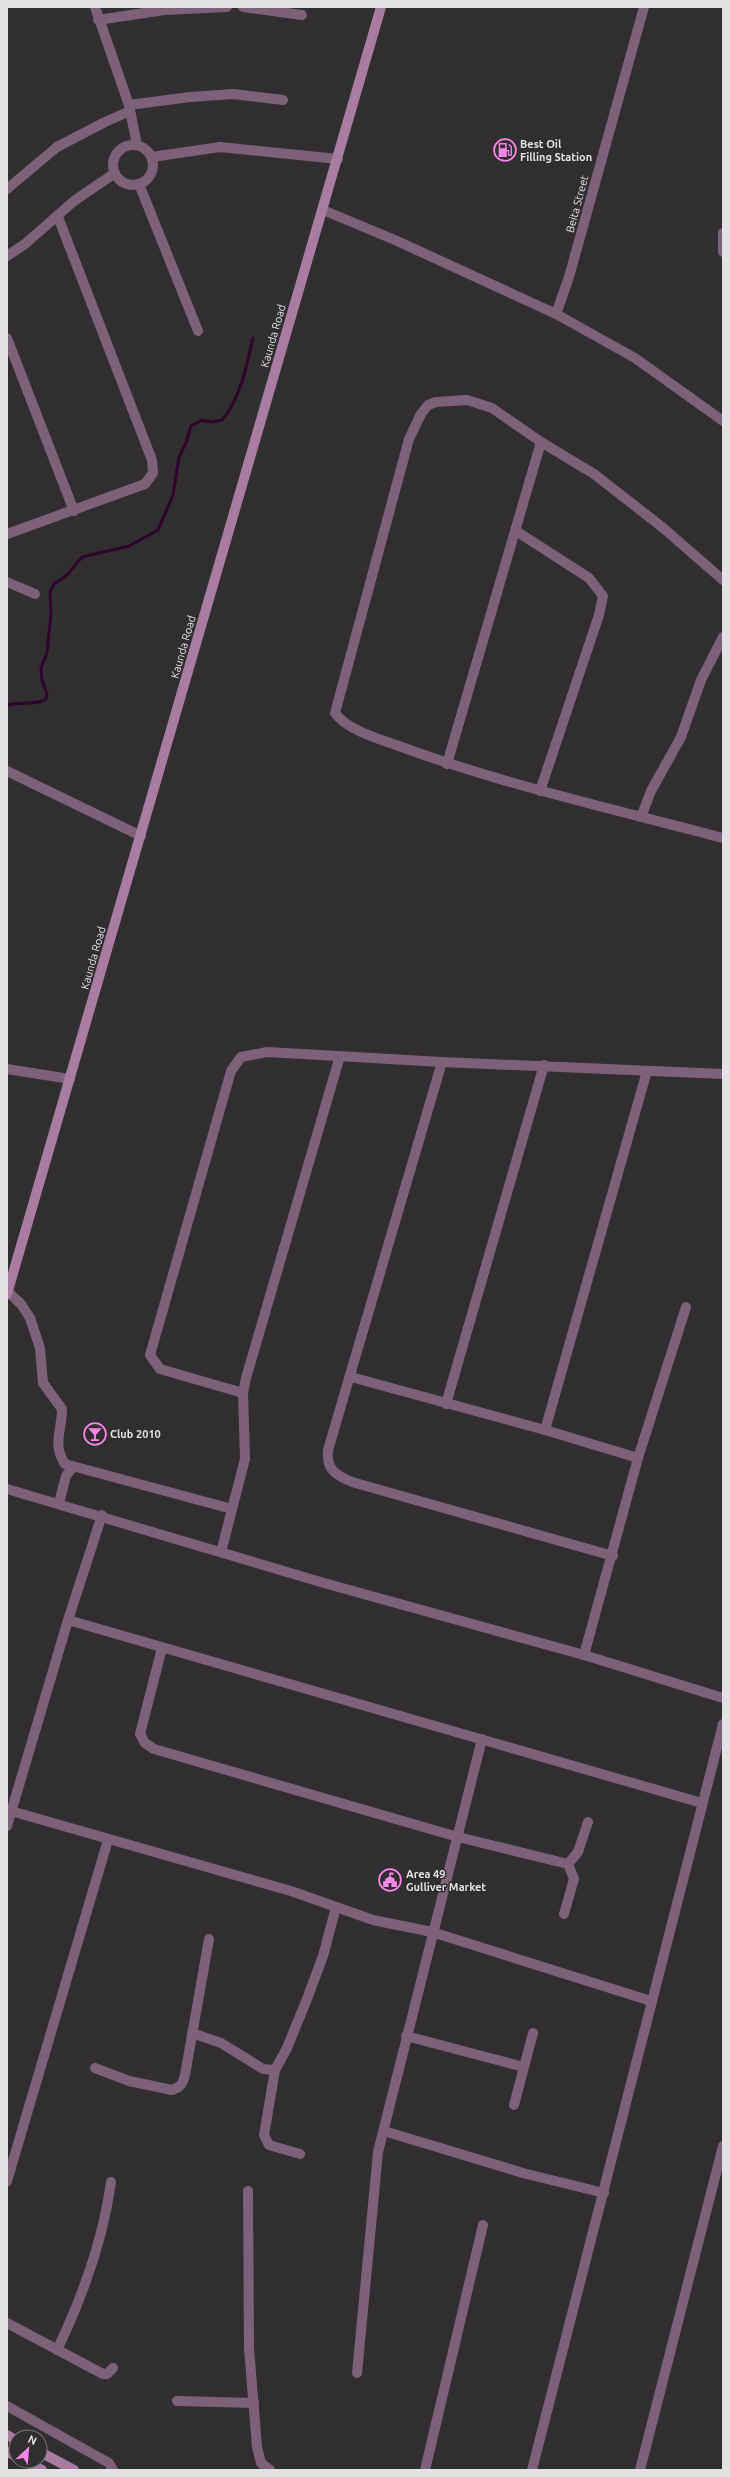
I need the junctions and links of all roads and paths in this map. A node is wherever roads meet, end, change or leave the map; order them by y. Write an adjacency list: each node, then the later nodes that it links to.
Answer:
1 (95, 7): 7 (street)
2 (227, 7): 7 (street)
3 (243, 7): 6 (street)
4 (381, 7): 12 (main road, Kaunda Road)
5 (644, 7): 21 (street, Beita Street)
6 (302, 15)
7 (98, 20): 9 (street)
8 (283, 100): 9 (street)
9 (130, 108): 10 (street); 15 (street)
10 (137, 145): 11 (street); 13 (street)
11 (152, 157): 12 (street); 14 (street)
12 (338, 159): 16 (main road, Kaunda Road)
13 (115, 173): 14 (street); 17 (street)
14 (139, 184): 22 (street)
15 (7, 189)
16 (323, 210): 21 (street); 37 (main road, Kaunda Road)
17 (58, 216): 20 (street); 26 (street)
18 (723, 233): 19 (street)
19 (723, 252)
20 (7, 256)
21 (556, 314): 24 (street)
22 (198, 331)
23 (7, 338): 26 (street)
24 (723, 421)
25 (541, 442): 27 (street); 29 (street); 33 (street)
26 (74, 512): 28 (street)
27 (516, 531): 33 (street); 35 (street)
28 (7, 534)
29 (723, 580)
30 (7, 582): 31 (street)
31 (35, 594)
32 (723, 638): 36 (street)
33 (447, 764): 35 (street)
34 (7, 771): 37 (street)
35 (540, 791): 36 (street)
36 (641, 817): 38 (street)
37 (141, 836): 45 (main road, Kaunda Road)
38 (723, 838)
39 (340, 1056): 40 (street); 49 (street); 49 (street)
40 (442, 1062): 41 (street); 48 (street)
41 (544, 1065): 43 (street); 50 (street)
42 (7, 1069): 45 (street)
43 (647, 1071): 44 (street); 51 (street)
44 (723, 1074)
45 (70, 1079): 46 (main road, Kaunda Road)
46 (7, 1293): 53 (street)
47 (686, 1307): 52 (street)
48 (351, 1377): 50 (street); 59 (street)
49 (243, 1393): 56 (street)
50 (446, 1404): 51 (street)
51 (546, 1430): 52 (street)
52 (638, 1458): 59 (street)
53 (73, 1467): 55 (street); 56 (street)
54 (7, 1489): 55 (street)
55 (59, 1503): 57 (street)
56 (232, 1509): 58 (street)
57 (102, 1515): 58 (street); 60 (street)
58 (221, 1552): 62 (street)
59 (613, 1556): 62 (street)
60 (68, 1620): 61 (street); 67 (street)
61 (162, 1648): 65 (street); 70 (street)
62 (584, 1655): 63 (street)
63 (723, 1698)
64 (723, 1724): 66 (street)
65 (482, 1739): 66 (street); 70 (street)
66 (702, 1803): 77 (street)
67 (11, 1811): 69 (street); 71 (street)
68 (588, 1822): 72 (street)
69 (7, 1826)
70 (458, 1837): 72 (street); 75 (street)
71 (108, 1840): 73 (street); 89 (street)
72 (568, 1864): 74 (street)
73 (336, 1908): 75 (street); 83 (street)
74 (564, 1914)
75 (432, 1932): 77 (street); 80 (street)
76 (209, 1940): 78 (street)
77 (651, 2001): 92 (street)
78 (192, 2033): 82 (street); 83 (street)
79 (533, 2033): 81 (street)
80 (406, 2036): 81 (street); 85 (street)
81 (524, 2067): 84 (street)
82 (95, 2068)
83 (275, 2070): 87 (street)
84 (514, 2106)
85 (384, 2131): 92 (street); 97 (street)
86 (723, 2146): 88 (street)
87 (300, 2154)
88 (719, 2177): 107 (street)
89 (7, 2181)
90 (111, 2182): 95 (street)
91 (248, 2191): 99 (street)
92 (604, 2193): 106 (street)
93 (483, 2225): 105 (street)
94 (7, 2323): 95 (street)
95 (57, 2350): 96 (street)
96 (113, 2368)
97 (357, 2373)
98 (177, 2402): 99 (street)
99 (254, 2403): 104 (street)
100 (7, 2406): 103 (street)
101 (48, 2456): 102 (main road)
102 (74, 2470)
103 (113, 2470)
104 (270, 2470)
105 (425, 2470)
106 (532, 2470)
107 (640, 2470)

